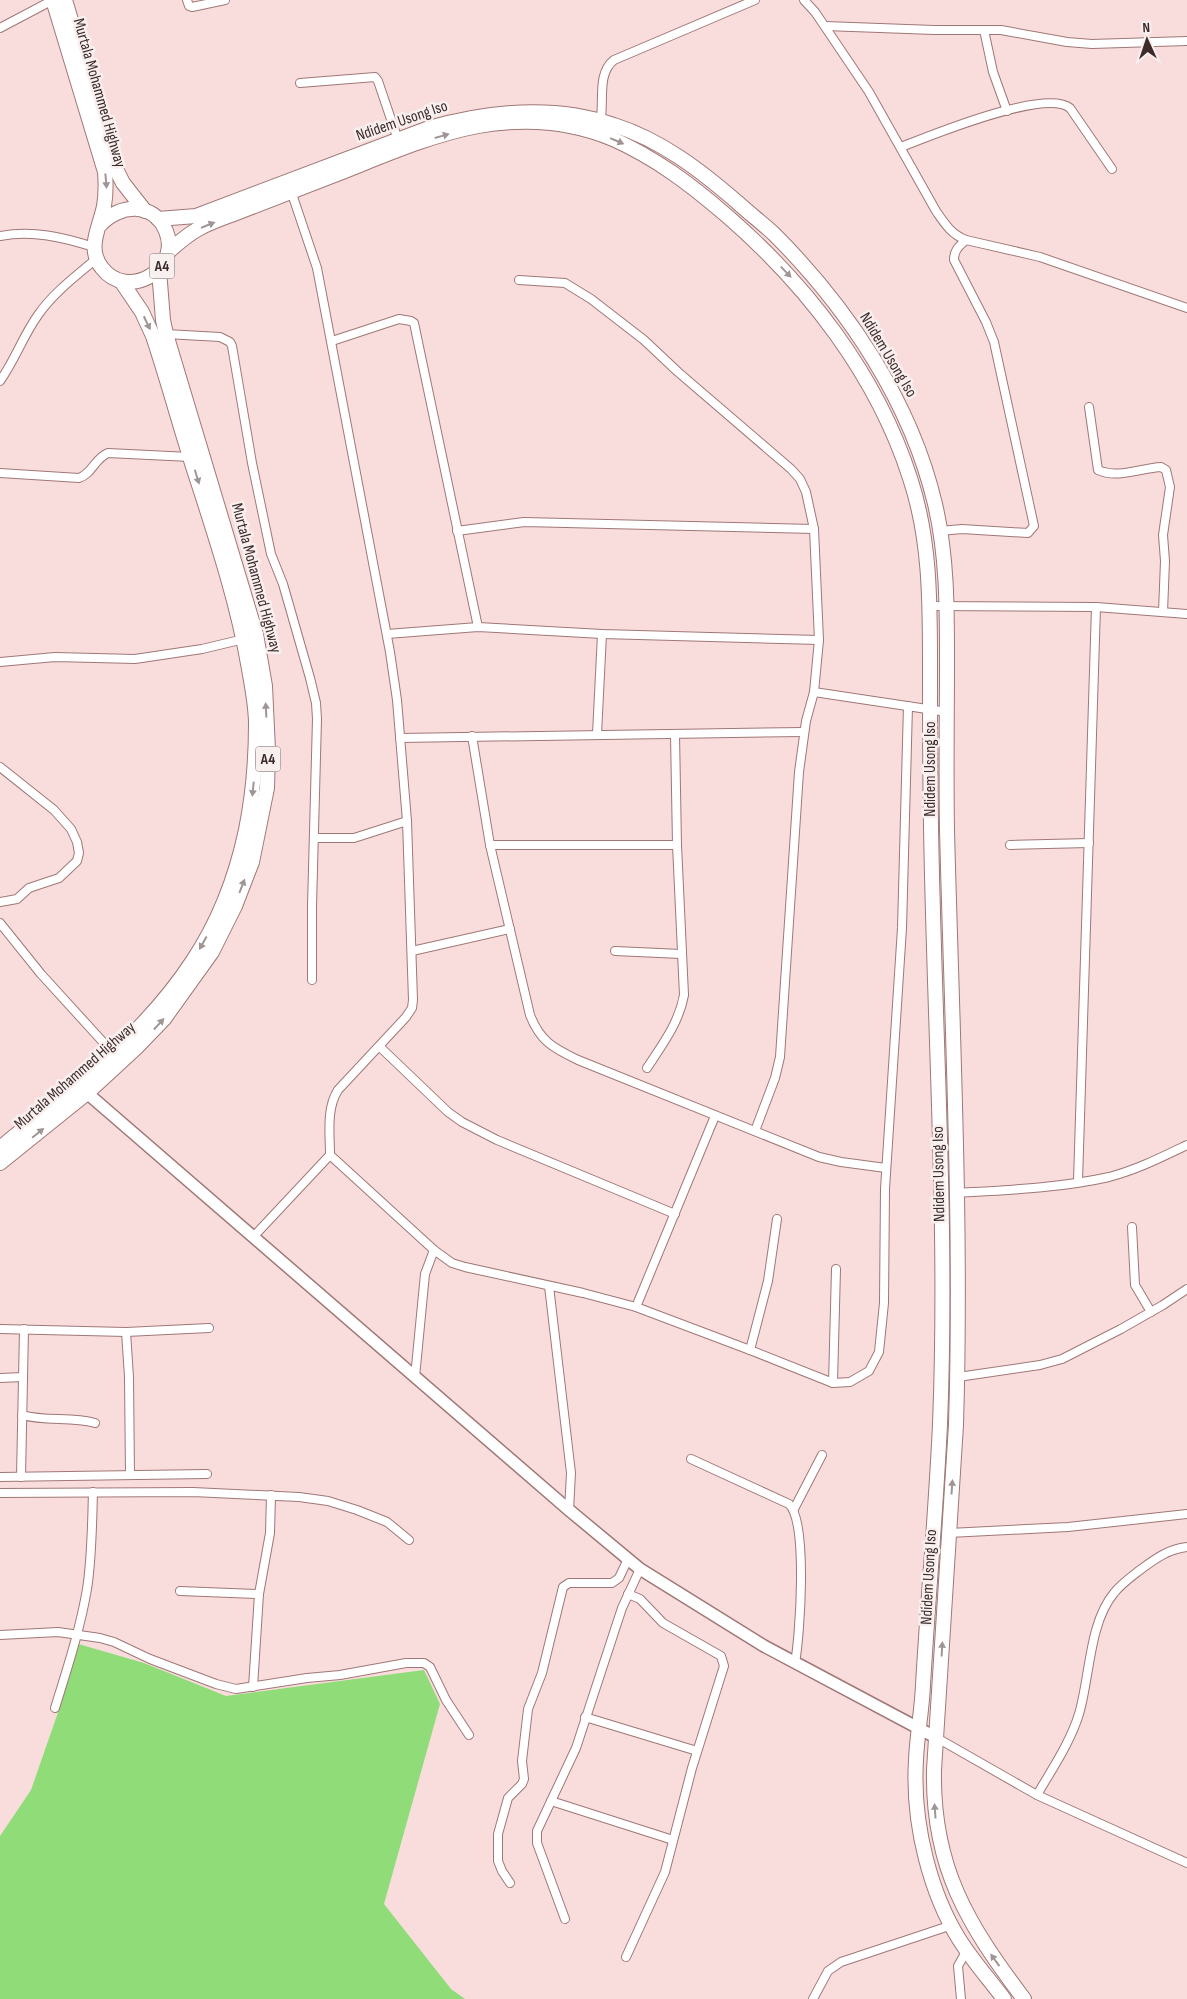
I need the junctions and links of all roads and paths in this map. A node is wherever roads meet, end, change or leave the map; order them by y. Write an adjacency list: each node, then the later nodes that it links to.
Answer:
1 (53, 0): 8 (street); 22 (highway, Murtala Mohammed Highway, one-way to 22)
2 (64, 0): 20 (highway, Murtala Mohammed Highway)
3 (187, 0): 4 (street)
4 (225, 0)
5 (754, 0): 13 (street)
6 (804, 0): 7 (street)
7 (825, 26): 9 (street); 16 (street)
8 (0, 28)
9 (984, 30): 10 (street); 12 (street)
10 (1187, 41)
11 (300, 83): 15 (street)
12 (1007, 111): 16 (street); 18 (street)
13 (599, 127): 14 (highway, Ndidem Usong Iso); 15 (highway, Ndidem Usong Iso); 17 (highway, Ndidem Usong Iso, one-way to 17); 19 (highway, Ndidem Usong Iso, one-way to 13)
14 (643, 136): 17 (highway); 26 (highway, Ndidem Usong Iso)
15 (398, 140): 21 (highway, Ndidem Usong Iso)
16 (901, 147): 24 (street)
17 (636, 149): 25 (highway, Ndidem Usong Iso)
18 (1112, 169)
19 (291, 191): 27 (highway, Ndidem Usong Iso, one-way to 19); 34 (street)
20 (145, 211): 21 (highway); 22 (highway)
21 (158, 219): 27 (highway, A4)
22 (100, 225): 28 (highway)
23 (0, 236): 28 (street)
24 (966, 240): 32 (street); 43 (street)
25 (754, 241): 26 (highway); 35 (highway, Ndidem Usong Iso, one-way to 35)
26 (787, 249): 36 (highway, Ndidem Usong Iso)
27 (168, 252): 29 (highway, A4)
28 (95, 253): 31 (highway, A4); 37 (street)
29 (159, 270): 31 (highway, A4); 33 (highway, Murtala Mohammed Highway / A4)
30 (519, 280): 41 (street)
31 (122, 281): 39 (highway, Murtala Mohammed Highway / A4, one-way to 39)
32 (1187, 308)
33 (166, 334): 68 (street); 83 (highway, Murtala Mohammed Highway / A4, one-way to 33)
34 (332, 340): 42 (street); 52 (street)
35 (841, 342): 36 (highway); 45 (highway, Ndidem Usong Iso)
36 (866, 347): 43 (highway, Ndidem Usong Iso)
37 (0, 382)
38 (1089, 407): 49 (street)
39 (190, 457): 40 (street); 54 (highway, Murtala Mohammed Highway / A4, one-way to 54)
40 (0, 473)
41 (814, 529): 42 (street); 55 (street)
42 (457, 531): 51 (street)
43 (940, 531): 44 (highway, Ndidem Usong Iso)
44 (943, 550): 45 (highway); 48 (highway, Ndidem Usong Iso)
45 (926, 552): 46 (highway, Ndidem Usong Iso)
46 (930, 606): 48 (street); 59 (highway, Ndidem Usong Iso)
47 (1096, 606): 48 (street); 49 (street); 69 (street)
48 (946, 607): 60 (highway, Ndidem Usong Iso)
49 (1163, 612): 50 (street)
50 (1187, 614)
51 (478, 627): 52 (street); 53 (street)
52 (387, 634): 65 (street)
53 (602, 634): 55 (street); 62 (street)
54 (244, 639): 56 (street); 81 (highway, Murtala Mohammed Highway / A4, one-way to 81)
55 (819, 640): 57 (street)
56 (0, 662)
57 (814, 692): 58 (street); 61 (street)
58 (908, 706): 59 (street); 90 (street)
59 (930, 710): 60 (street); 141 (highway, Ndidem Usong Iso)
60 (947, 712): 92 (highway, Ndidem Usong Iso)
61 (804, 732): 63 (street); 85 (street)
62 (597, 734): 63 (street); 64 (street)
63 (675, 734): 71 (street)
64 (472, 736): 65 (street); 70 (street)
65 (400, 738): 67 (street)
66 (0, 767): 73 (street)
67 (407, 821): 68 (street); 76 (street)
68 (314, 838): 79 (street)
69 (1089, 843): 72 (street); 91 (street)
70 (490, 845): 71 (street); 75 (street)
71 (677, 845): 78 (street)
72 (1010, 845)
73 (0, 902)
74 (0, 923): 81 (street)
75 (510, 929): 76 (street); 84 (street)
76 (412, 951): 80 (street)
77 (615, 951): 78 (street)
78 (681, 954): 82 (street)
79 (312, 980)
80 (380, 1047): 88 (street); 93 (street)
81 (113, 1053): 87 (highway, Murtala Mohammed Highway / A4)
82 (647, 1068)
83 (87, 1093): 89 (highway, Murtala Mohammed Highway / A4, one-way to 83); 96 (street)
84 (715, 1116): 85 (street); 93 (street)
85 (755, 1131): 90 (street)
86 (1187, 1146): 91 (street)
87 (0, 1148)
88 (330, 1155): 96 (street); 97 (street)
89 (0, 1163)
90 (886, 1168): 112 (street)
91 (1078, 1181): 92 (street)
92 (957, 1193): 110 (highway, Ndidem Usong Iso)
93 (675, 1214): 101 (street)
94 (777, 1219): 107 (street)
95 (1132, 1227): 102 (street)
96 (254, 1236): 109 (street)
97 (434, 1250): 99 (street); 109 (street)
98 (836, 1269): 112 (street)
99 (550, 1286): 101 (street); 125 (street)
100 (1187, 1289): 102 (street)
101 (636, 1307): 107 (street)
102 (1151, 1312): 110 (street)
103 (209, 1328): 106 (street)
104 (24, 1329): 105 (street); 106 (street); 108 (street)
105 (0, 1330)
106 (126, 1332): 118 (street)
107 (750, 1350): 112 (street)
108 (23, 1377): 111 (street); 113 (street)
109 (416, 1377): 125 (street)
110 (958, 1377): 127 (highway, Ndidem Usong Iso, one-way to 110)
111 (0, 1378)
112 (832, 1384)
113 (22, 1416): 114 (street); 120 (street)
114 (96, 1423)
115 (822, 1455): 124 (street)
116 (691, 1459): 124 (street)
117 (207, 1474): 118 (street)
118 (130, 1475): 120 (street)
119 (0, 1477): 120 (street)
120 (21, 1477)
121 (93, 1492): 122 (street); 123 (street); 135 (street)
122 (0, 1493)
123 (271, 1495): 128 (street); 133 (street)
124 (794, 1509): 137 (street)
125 (569, 1510): 130 (street)
126 (1187, 1514): 127 (street)
127 (949, 1533): 143 (highway, Ndidem Usong Iso, one-way to 127)
128 (408, 1540)
129 (1187, 1547): 145 (street)
130 (628, 1559): 131 (street); 149 (street)
131 (640, 1569): 134 (street); 137 (street)
132 (180, 1591): 133 (street)
133 (259, 1594): 138 (street)
134 (628, 1594): 140 (street); 144 (street)
135 (78, 1634): 136 (street); 138 (street); 139 (street)
136 (0, 1635)
137 (795, 1663): 141 (street)
138 (253, 1687): 142 (street)
139 (55, 1708)
140 (585, 1717): 144 (street); 146 (street)
141 (919, 1729): 143 (street); 151 (highway, Ndidem Usong Iso)
142 (469, 1735)
143 (937, 1738): 145 (street); 157 (highway, Ndidem Usong Iso, one-way to 143)
144 (697, 1752): 147 (street)
145 (1037, 1795): 148 (street)
146 (551, 1801): 147 (street); 150 (street)
147 (672, 1840): 153 (street)
148 (1187, 1863)
149 (510, 1883)
150 (565, 1919)
151 (952, 1925): 152 (highway, Ndidem Usong Iso); 154 (street)
152 (967, 1950): 155 (street); 156 (highway, Ndidem Usong Iso)
153 (626, 1957)
154 (813, 1999)
155 (961, 1999)
156 (1004, 1999)
157 (1024, 1999)

